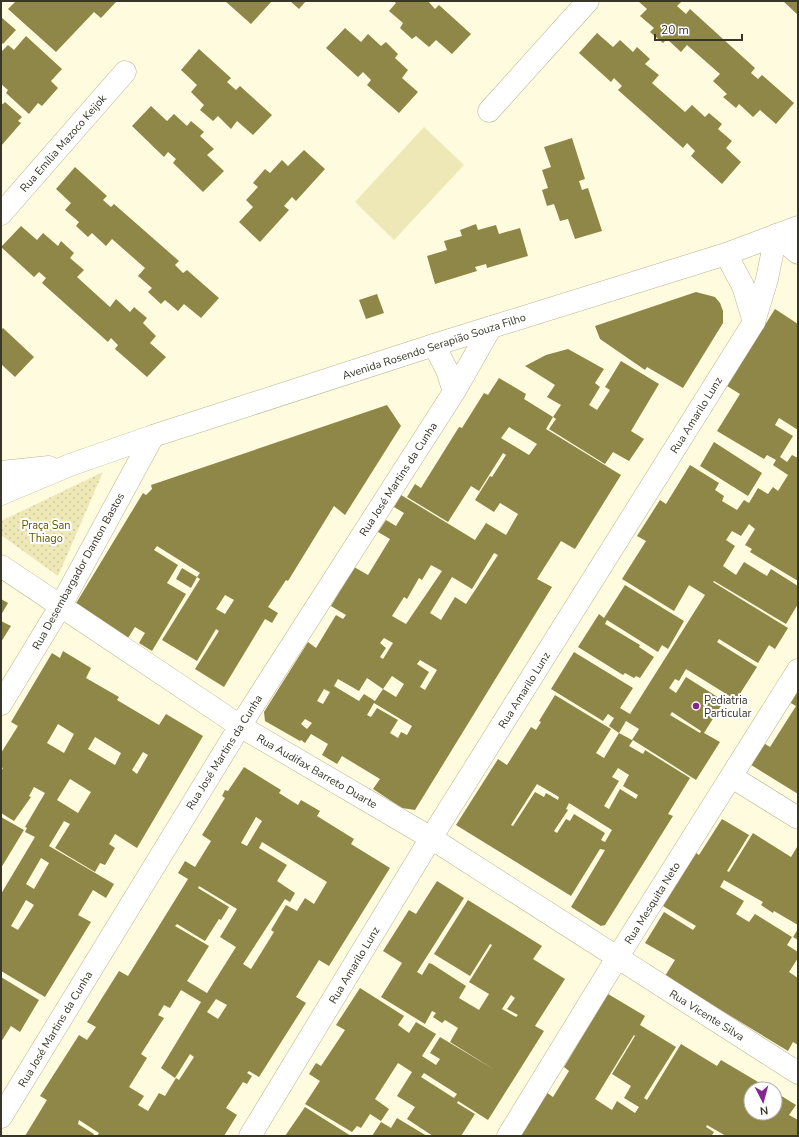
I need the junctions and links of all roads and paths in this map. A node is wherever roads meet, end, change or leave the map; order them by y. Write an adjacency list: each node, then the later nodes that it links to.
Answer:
1 (588, 1): 3 (street)
2 (125, 72): 4 (street, Rua Emília Mazoco Keijok)
3 (489, 111)
4 (1, 214)
5 (798, 227): 6 (street, Avenida Rosendo Serapião Souza Filho)
6 (776, 235): 7 (street); 8 (street, Avenida Rosendo Serapião Souza Filho); 9 (street, Rua Amarilo Lunz)
7 (798, 253)
8 (726, 254): 9 (street); 10 (street, Avenida Rosendo Serapião Souza Filho)
9 (754, 322): 24 (street, Rua Amarilo Lunz)
10 (491, 327): 11 (street, Avenida Rosendo Serapião Souza Filho); 12 (street, Rua José Martins da Cunha)
11 (434, 345): 12 (street); 13 (street, Avenida Rosendo Serapião Souza Filho)
12 (454, 392): 21 (street, Rua José Martins da Cunha)
13 (153, 436): 14 (street, Avenida Rosendo Serapião Souza Filho); 18 (street, Rua Desembargador Danton Bastos)
14 (70, 465): 15 (street, Avenida Rosendo Serapião Souza Filho); 16 (street, Avenida Rosendo Serapião Souza Filho)
15 (1, 472)
16 (1, 494)
17 (1, 566): 18 (street, Rua Audifax Barreto Duarte)
18 (60, 607): 20 (street, Rua Desembargador Danton Bastos); 21 (street, Rua Audifax Barreto Duarte)
19 (798, 670): 22 (street, Rua Mesquita Neto)
20 (1, 704)
21 (240, 726): 24 (street, Rua Audifax Barreto Duarte); 27 (street, Rua José Martins da Cunha)
22 (732, 777): 23 (street); 25 (street, Rua Mesquita Neto)
23 (798, 818)
24 (431, 838): 25 (street, Rua Audifax Barreto Duarte); 28 (street, Rua Amarilo Lunz)
25 (617, 958): 26 (street, Rua Vicente Silva); 29 (street, Rua Mesquita Neto)
26 (798, 1073)
27 (1, 1117)
28 (250, 1136)
29 (508, 1136)

